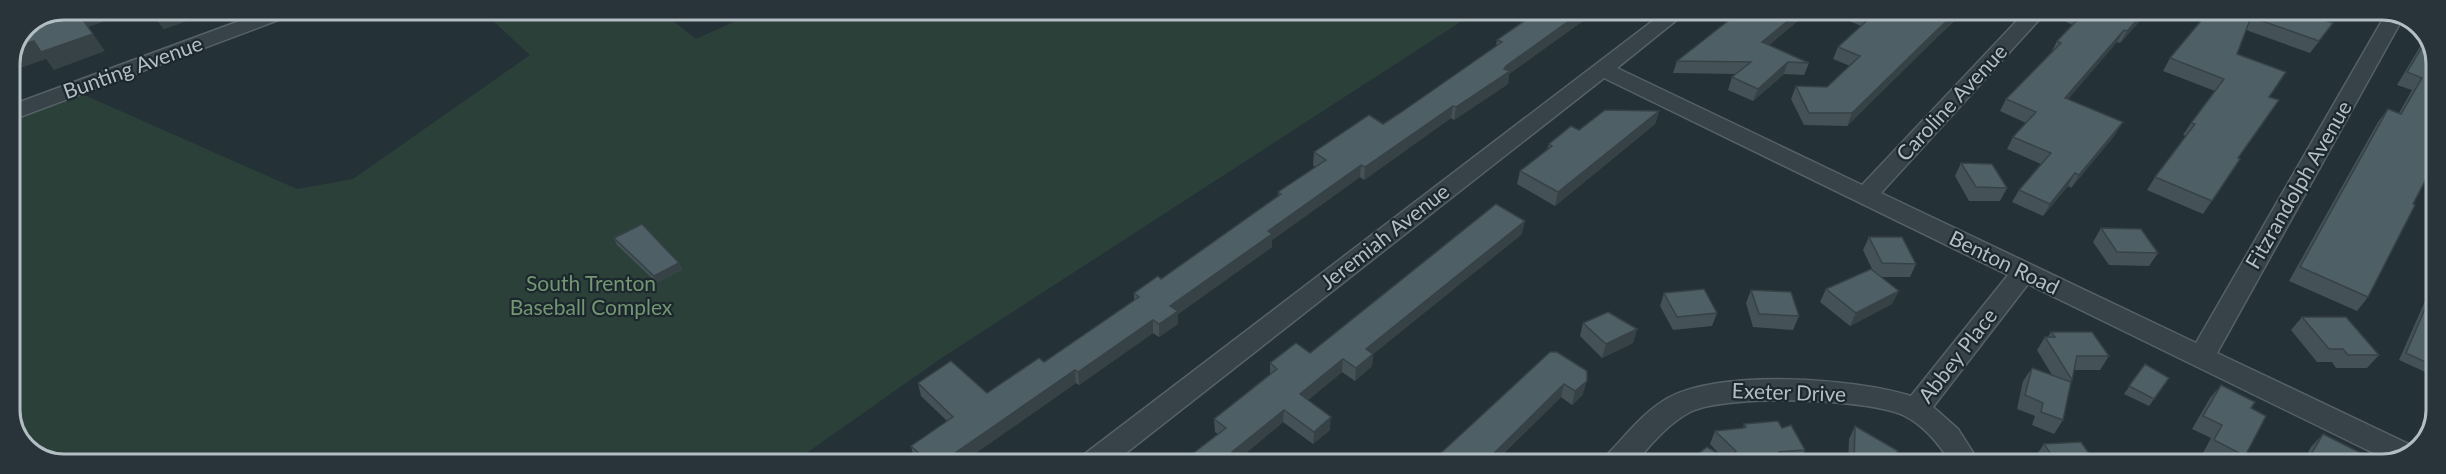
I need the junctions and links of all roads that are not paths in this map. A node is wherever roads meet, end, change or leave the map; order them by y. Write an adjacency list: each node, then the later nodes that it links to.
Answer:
1 (261, 20): 6 (street, Bunting Avenue)
2 (1666, 20): 5 (street, Jeremiah Avenue)
3 (2029, 20): 7 (street, Caroline Avenue)
4 (2392, 20): 9 (street, Fitzrandolph Avenue)
5 (1602, 69): 7 (street, Benton Road); 12 (street, Jeremiah Avenue)
6 (20, 110)
7 (1865, 196): 8 (street, Benton Road)
8 (2024, 272): 9 (street, Benton Road); 10 (street, Abbey Place)
9 (2201, 357): 11 (street, Benton Road)
10 (1916, 409): 13 (street, Exeter Drive); 14 (street, Abbey Place)
11 (2398, 452)
12 (1105, 454)
13 (1627, 454)
14 (1961, 454)

